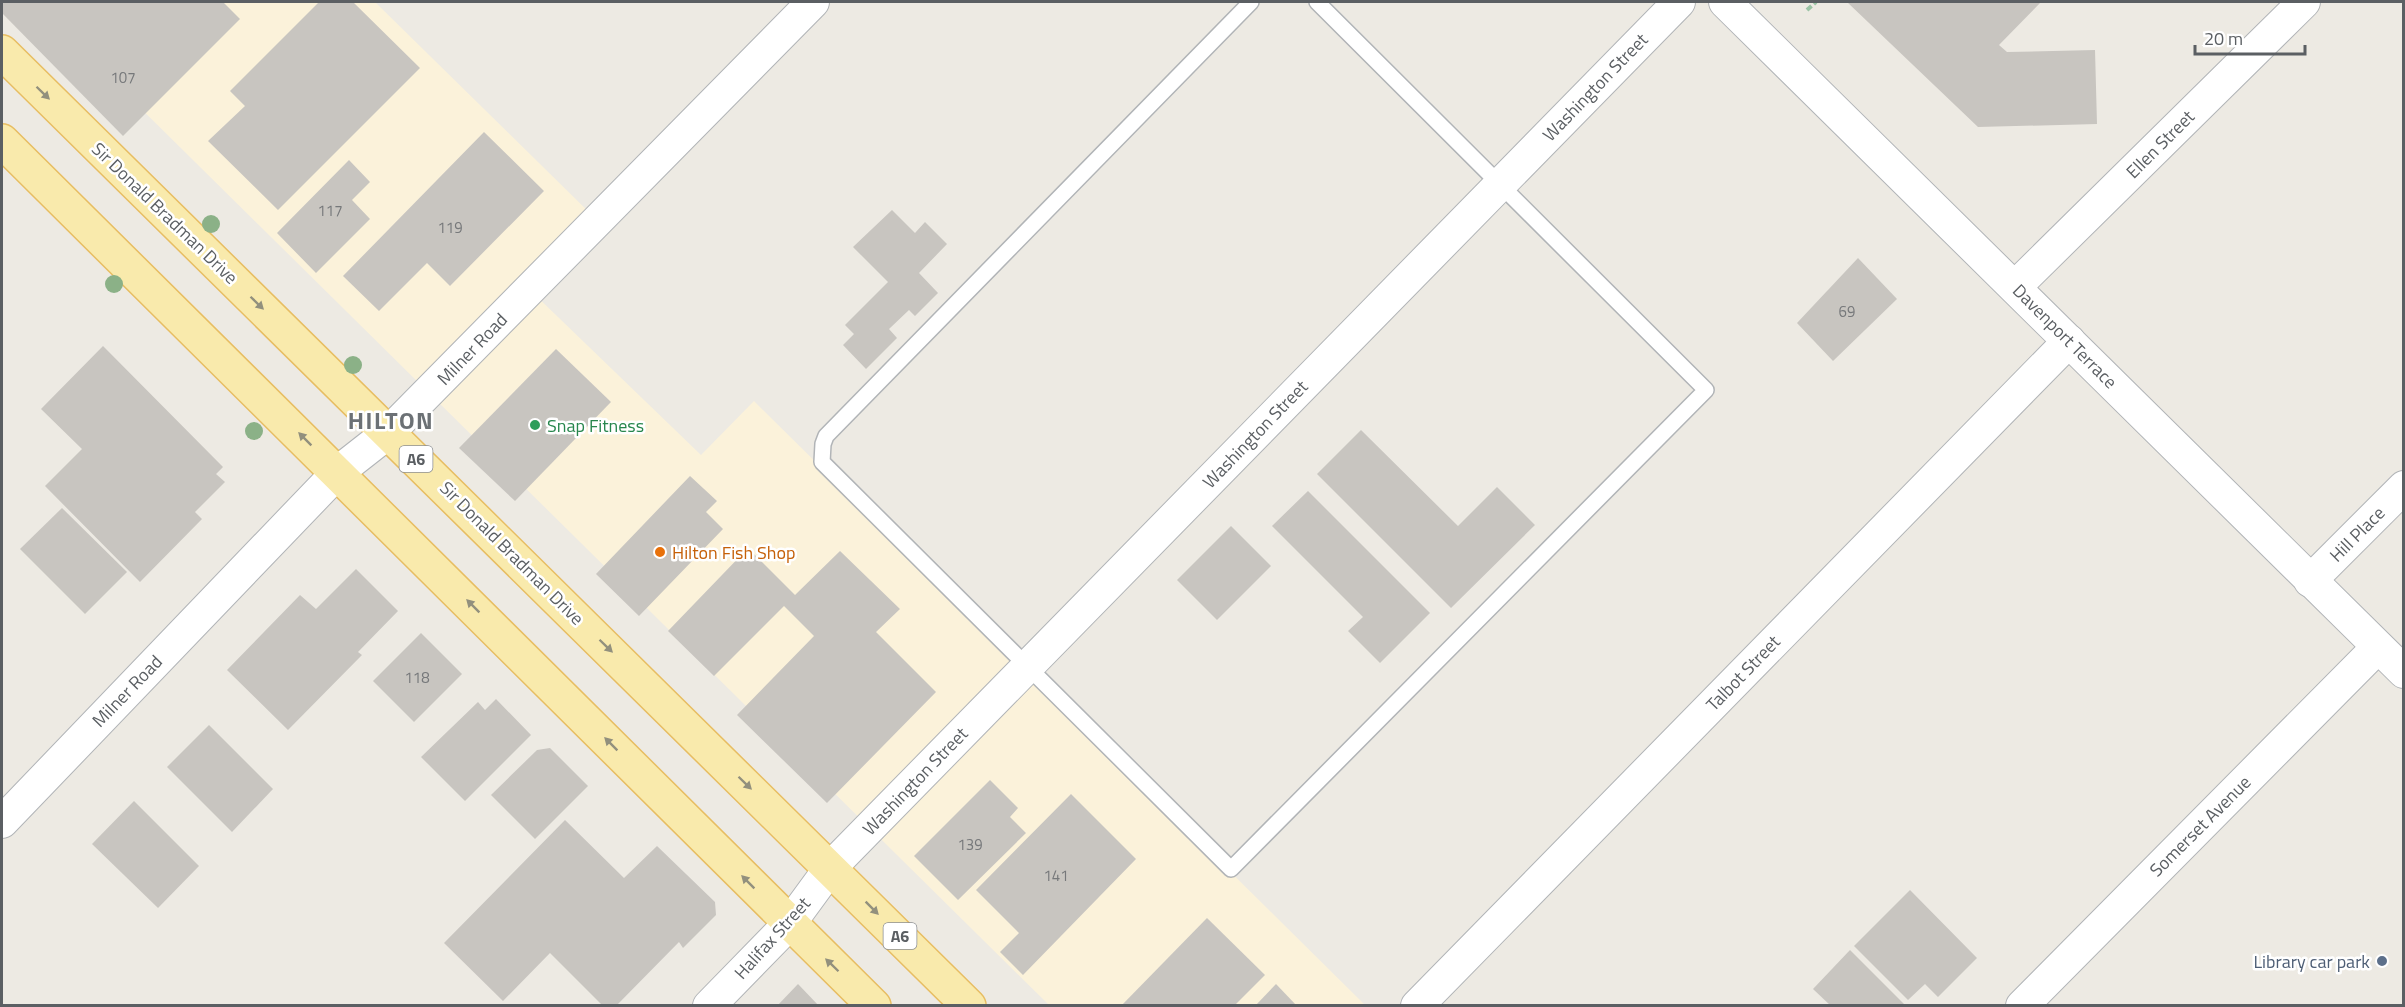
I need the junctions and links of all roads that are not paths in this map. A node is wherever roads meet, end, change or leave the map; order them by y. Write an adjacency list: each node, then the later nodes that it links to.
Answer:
1 (813, 2): 12 (street, Milner Road)
2 (1251, 2): 17 (lane)
3 (1317, 2): 9 (lane)
4 (1678, 2): 9 (street, Washington Street)
5 (1725, 2): 10 (street, Davenport Terrace)
6 (2304, 2): 10 (street, Ellen Street)
7 (2, 52): 12 (main road, Sir Donald Bradman Drive / A6, one-way to 12)
8 (2, 141): 13 (main road, one-way to 8)
9 (1501, 183): 17 (street, Washington Street); 17 (lane)
10 (2015, 287): 11 (street, Davenport Terrace)
11 (2069, 341): 15 (street, Davenport Terrace); 25 (street, Talbot Street)
12 (389, 432): 13 (street, Milner Road); 20 (main road, Sir Donald Bradman Drive / A6, one-way to 20)
13 (338, 472): 19 (street, Milner Road); 21 (main road, one-way to 13)
14 (2403, 487): 15 (street, Hill Place)
15 (2310, 581): 16 (street, Davenport Terrace)
16 (2378, 647): 18 (street, Davenport Terrace); 26 (street, Somerset Avenue)
17 (1027, 667): 20 (street, Washington Street)
18 (2403, 672)
19 (8, 803)
20 (831, 867): 21 (street, Halifax Street); 24 (main road, Sir Donald Bradman Drive / A6, one-way to 24)
21 (790, 924): 22 (street, Halifax Street); 23 (main road, one-way to 21)
22 (709, 1005)
23 (874, 1005)
24 (969, 1005)
25 (1417, 1005)
26 (2022, 1005)

